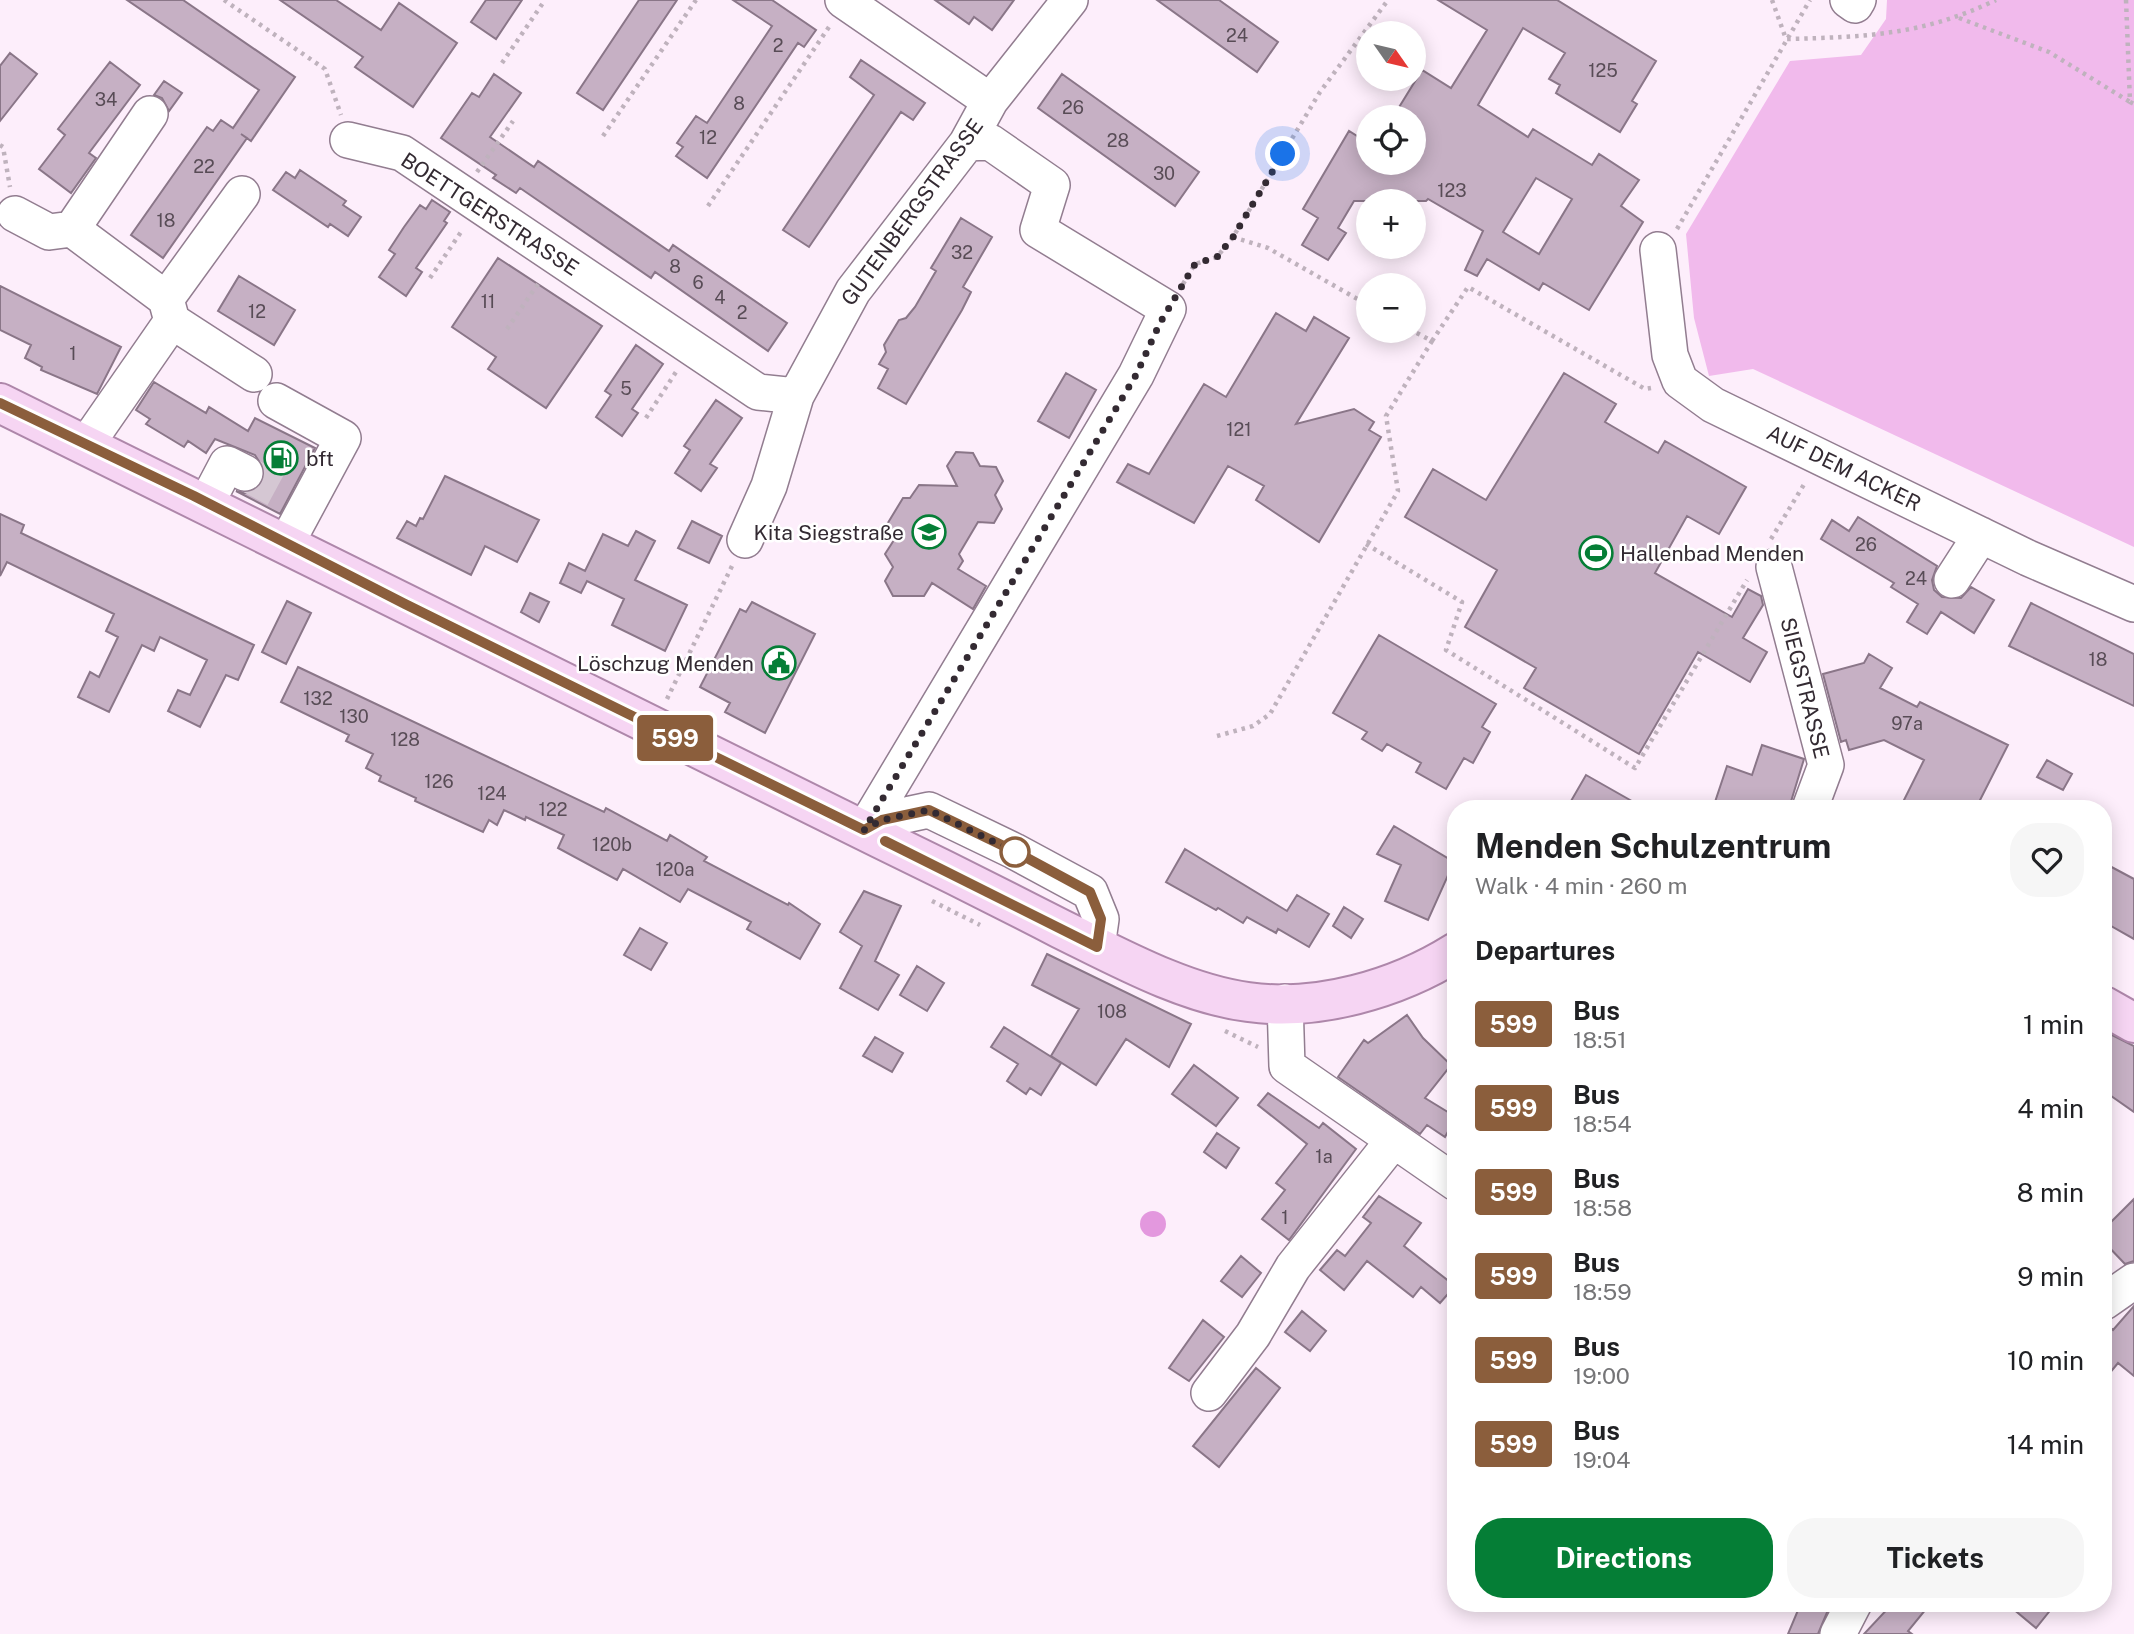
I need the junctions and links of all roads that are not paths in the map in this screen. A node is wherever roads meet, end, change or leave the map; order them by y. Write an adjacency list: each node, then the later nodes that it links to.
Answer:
1 (1070, 0): 5 (street, GUTENBERGSTRASSE)
2 (1848, 0): 3 (street)
3 (1858, 0)
4 (845, 1): 5 (street)
5 (990, 100): 8 (street, GUTENBERGSTRASSE)
6 (150, 114): 11 (street)
7 (348, 140): 15 (street, BOETTGERSTRASSE)
8 (967, 143): 15 (street, GUTENBERGSTRASSE); 28 (street)
9 (242, 194): 13 (street)
10 (15, 214): 11 (street)
11 (72, 229): 13 (street)
12 (1668, 244): 21 (street, AUF DEM ACKER)
13 (169, 310): 14 (street); 18 (street)
14 (254, 374)
15 (796, 396): 22 (street, GUTENBERGSTRASSE)
16 (276, 401): 23 (street)
17 (0, 403): 18 (main road)
18 (86, 445): 20 (main road)
19 (245, 473): 20 (street)
20 (207, 502): 23 (main road)
21 (1981, 535): 25 (street); 26 (street, AUF DEM ACKER)
22 (745, 540)
23 (286, 544): 28 (main road)
24 (1765, 561): 27 (street, SIEGSTRASSE)
25 (1952, 580)
26 (2134, 604)
27 (1813, 800)
28 (864, 830): 30 (main road)
29 (1447, 956): 30 (main road)
30 (1285, 1003): 33 (street)
31 (2112, 1011): 32 (main road)
32 (2134, 1023)
33 (1393, 1141): 34 (street); 37 (street)
34 (1447, 1177)
35 (2134, 1281): 36 (street)
36 (2112, 1296)
37 (1209, 1393)

